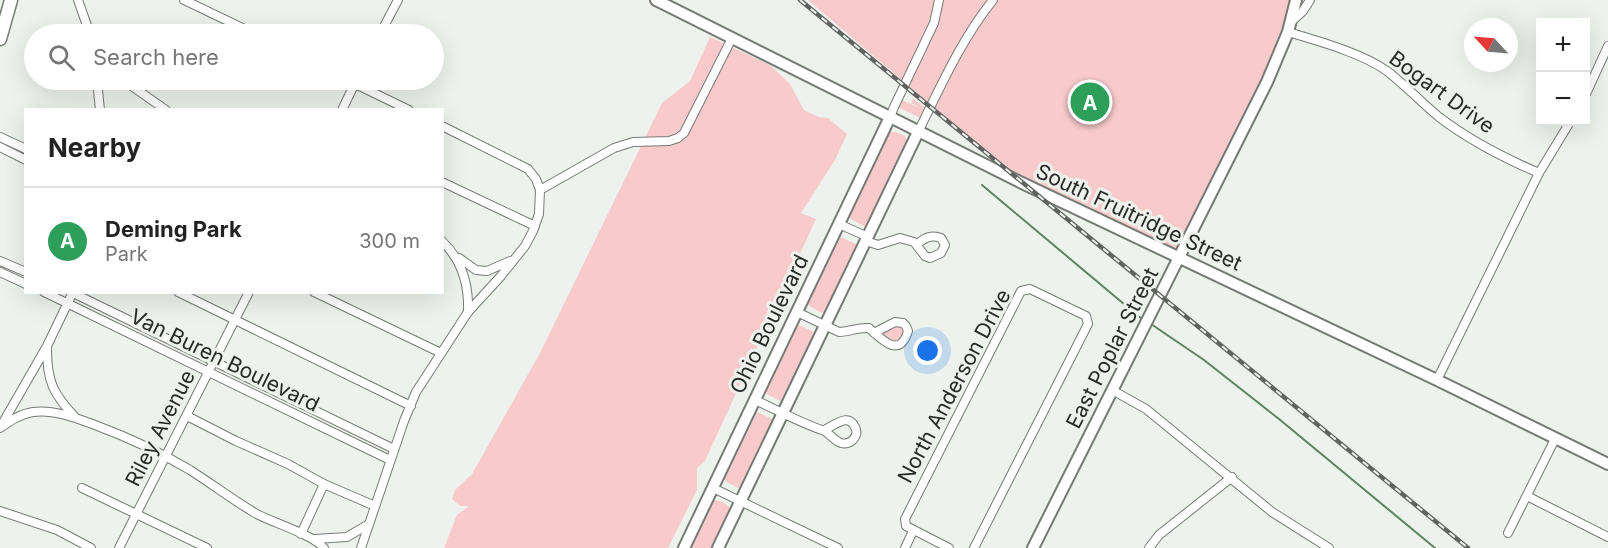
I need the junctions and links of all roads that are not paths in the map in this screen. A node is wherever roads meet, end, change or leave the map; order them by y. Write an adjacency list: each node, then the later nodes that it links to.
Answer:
1 (11, 0): 13 (main road)
2 (78, 0): 10 (street)
3 (184, 0): 11 (street)
4 (398, 0): 12 (street)
5 (656, 0): 15 (main road, South Fruitridge Street)
6 (939, 0): 27 (street)
7 (993, 0): 30 (street)
8 (1296, 0): 14 (main road, East Poplar Street)
9 (1310, 0): 14 (street)
10 (86, 24)
11 (234, 24)
12 (385, 24)
13 (2, 26): 16 (main road)
14 (1290, 27): 35 (street, Bogart Drive); 43 (main road, East Poplar Street)
15 (732, 38): 27 (main road, South Fruitridge Street); 37 (street)
16 (0, 39)
17 (1608, 46): 18 (street)
18 (1590, 85)
19 (99, 90): 23 (street)
20 (137, 90): 24 (street)
21 (350, 90): 25 (street)
22 (370, 90): 26 (street)
23 (100, 108)
24 (163, 108)
25 (343, 108)
26 (405, 108)
27 (890, 117): 30 (main road, South Fruitridge Street); 38 (main road, Ohio Boulevard)
28 (1568, 126): 35 (street)
29 (444, 127): 37 (street)
30 (918, 132): 40 (main road); 43 (main road, South Fruitridge Street)
31 (0, 137): 33 (street)
32 (0, 147): 34 (street)
33 (24, 148)
34 (24, 159)
35 (1539, 173): 66 (street)
36 (444, 183): 39 (street)
37 (540, 190): 39 (street)
38 (839, 224): 40 (street); 58 (main road, Ohio Boulevard)
39 (535, 226): 45 (street)
40 (867, 239): 42 (street); 60 (main road)
41 (444, 243): 44 (street)
42 (917, 244)
43 (1180, 257): 66 (main road, South Fruitridge Street); 67 (main road, East Poplar Street)
44 (458, 258): 45 (street); 57 (street)
45 (513, 260): 57 (street)
46 (0, 261): 47 (street)
47 (24, 271)
48 (0, 272): 49 (street)
49 (24, 283)
50 (48, 294): 56 (street, Van Buren Boulevard)
51 (72, 294): 56 (street)
52 (74, 294): 64 (street)
53 (182, 294): 59 (street)
54 (248, 294): 59 (street, Riley Avenue)
55 (318, 294): 63 (street)
56 (68, 303): 62 (street); 65 (street, Van Buren Boulevard)
57 (468, 312): 63 (street)
58 (797, 312): 60 (street); 68 (main road, Ohio Boulevard)
59 (235, 320): 64 (street, Riley Avenue); 69 (street)
60 (825, 325): 61 (street); 70 (main road)
61 (874, 333)
62 (47, 346): 72 (street); 73 (street)
63 (441, 353): 69 (street)
64 (214, 362): 65 (street, Riley Avenue); 76 (street)
65 (210, 372): 71 (street, Riley Avenue); 78 (street, Van Buren Boulevard)
66 (1437, 380): 75 (main road, South Fruitridge Street)
67 (1112, 390): 80 (street); 106 (main road, East Poplar Street)
68 (754, 400): 70 (street); 83 (main road, Ohio Boulevard)
69 (411, 406): 76 (street)
70 (783, 413): 74 (street); 85 (main road)
71 (187, 416): 77 (street, Riley Avenue); 81 (street)
72 (75, 417): 73 (street); 77 (street)
73 (0, 428)
74 (824, 430)
75 (1555, 439): 79 (main road, South Fruitridge Street); 84 (street)
76 (394, 449): 78 (street)
77 (165, 457): 88 (street, Riley Avenue); 92 (street)
78 (390, 460): 86 (street)
79 (1608, 464)
80 (1232, 477): 107 (street); 108 (street)
81 (324, 484): 86 (street); 92 (street)
82 (82, 488): 88 (street)
83 (713, 488): 85 (street); 100 (main road, Ohio Boulevard)
84 (1527, 496): 91 (street); 93 (street)
85 (741, 502): 101 (main road); 102 (street)
86 (375, 506): 89 (street)
87 (0, 511): 95 (street)
88 (136, 514): 96 (street, Riley Avenue); 97 (street)
89 (369, 524): 94 (street); 99 (street)
90 (913, 531): 103 (street, North Anderson Drive); 104 (street); 105 (street, North Anderson Drive)
91 (1508, 533)
92 (301, 534): 94 (street)
93 (1608, 537)
94 (315, 539): 98 (street)
95 (91, 548)
96 (119, 548)
97 (207, 548)
98 (324, 548)
99 (361, 548)
100 (684, 548)
101 (718, 548)
102 (838, 548)
103 (905, 548)
104 (950, 548)
105 (974, 548)
106 (1033, 548)
107 (1149, 548)
108 (1329, 548)

